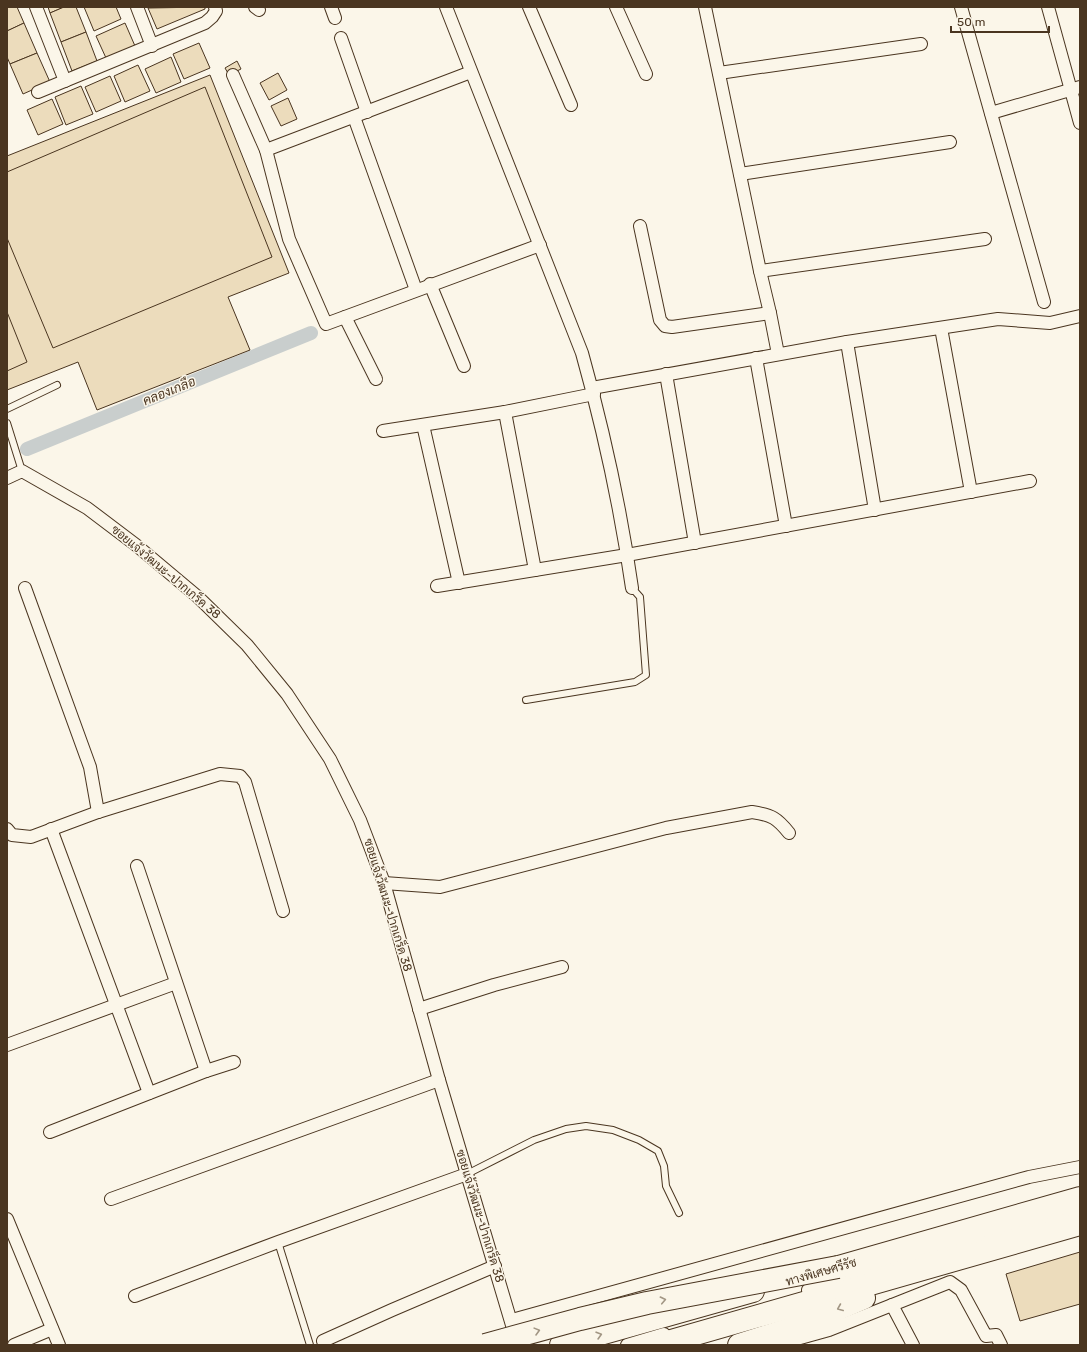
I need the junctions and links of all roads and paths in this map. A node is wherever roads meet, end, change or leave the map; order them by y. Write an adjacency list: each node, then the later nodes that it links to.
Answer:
1 (36, 7): 17 (street)
2 (137, 7): 12 (street)
3 (215, 7): 12 (street)
4 (446, 7): 13 (street)
5 (529, 7): 20 (street)
6 (616, 7): 15 (street)
7 (705, 7): 14 (street)
8 (961, 7): 22 (street)
9 (1048, 7): 18 (street)
10 (341, 38): 21 (street)
11 (921, 44): 14 (street)
12 (152, 46): 17 (street)
13 (471, 72): 21 (street); 30 (street)
14 (719, 73): 27 (street)
15 (646, 74)
16 (233, 75): 26 (street)
17 (65, 81): 19 (street)
18 (1076, 89): 22 (street); 24 (street)
19 (38, 92)
20 (571, 105)
21 (367, 112): 23 (street)
22 (991, 113): 34 (street)
23 (354, 117): 26 (street); 33 (street)
24 (1080, 123)
25 (950, 142): 27 (street)
26 (266, 150): 37 (street)
27 (740, 174): 31 (street)
28 (640, 226): 35 (street)
29 (985, 239): 31 (street)
30 (540, 245): 32 (street); 46 (street)
31 (760, 271): 35 (street)
32 (430, 284): 33 (street); 42 (street)
33 (416, 290): 37 (street)
34 (1044, 302)
35 (770, 313): 40 (street)
36 (1080, 316): 38 (street)
37 (345, 317): 44 (street)
38 (942, 328): 39 (street); 55 (street)
39 (847, 342): 40 (street); 56 (street)
40 (778, 354): 41 (street)
41 (756, 358): 43 (street); 57 (street)
42 (464, 366)
43 (666, 374): 46 (street); 58 (street)
44 (376, 379)
45 (57, 385): 47 (lane)
46 (593, 391): 48 (street); 59 (street)
47 (7, 409)
48 (505, 412): 50 (street); 60 (street)
49 (7, 423): 52 (lane)
50 (423, 425): 51 (street); 61 (street)
51 (382, 431)
52 (22, 471): 53 (street); 71 (street, ซอยแจ้งวัฒนะ-ปากเกร็ด 38)
53 (7, 478)
54 (1030, 481): 55 (street)
55 (971, 492): 56 (street)
56 (875, 510): 57 (street)
57 (786, 526): 58 (street)
58 (695, 543): 59 (street)
59 (627, 555): 60 (street); 64 (street)
60 (535, 570): 61 (street)
61 (459, 583): 62 (street)
62 (437, 586)
63 (25, 588): 66 (street)
64 (632, 588): 65 (lane)
65 (526, 700)
66 (98, 812): 68 (street); 72 (street)
67 (7, 829): 68 (street)
68 (51, 829): 75 (street)
69 (789, 833): 71 (street)
70 (137, 866): 74 (street)
71 (384, 883): 76 (street, ซอยแจ้งวัฒนะ-ปากเกร็ด 38)
72 (283, 911)
73 (562, 967): 76 (street)
74 (176, 983): 75 (street); 79 (street)
75 (116, 1004): 77 (street); 81 (street)
76 (419, 1009): 80 (street, ซอยแจ้งวัฒนะ-ปากเกร็ด 38)
77 (7, 1045)
78 (234, 1062): 79 (street)
79 (206, 1071): 81 (street)
80 (439, 1080): 84 (street, ซอยแจ้งวัฒนะ-ปากเกร็ด 38); 86 (street)
81 (149, 1093): 82 (street)
82 (50, 1132)
83 (1079, 1171): 97 (street)
84 (467, 1174): 88 (lane); 91 (street); 93 (street, ซอยแจ้งวัฒนะ-ปากเกร็ด 38)
85 (1080, 1198): 94 (highway, ทางพิเศษศรีรัช)
86 (111, 1199)
87 (1080, 1212): 106 (street)
88 (679, 1213)
89 (7, 1219): 98 (street)
90 (1080, 1224): 92 (highway, ทางพิเศษศรีรัช)
91 (278, 1242): 95 (street); 102 (lane)
92 (954, 1260): 107 (highway, ทางพิเศษศรีรัช); 108 (highway, one-way to 108)
93 (495, 1266): 97 (street, ซอยแจ้งวัฒนะ-ปากเกร็ด 38); 99 (street)
94 (838, 1268): 103 (highway, one-way to 94, bridge); 105 (highway, ทางพิเศษศรีรัช, one-way to 94, bridge)
95 (135, 1296)
96 (892, 1305): 109 (street); 110 (street); 111 (street)
97 (512, 1320): 104 (street, ซอยแจ้งวัฒนะ-ปากเกร็ด 38)
98 (52, 1329): 100 (street); 101 (street)
99 (324, 1342)
100 (14, 1345)
101 (59, 1345)
102 (310, 1345)
103 (485, 1345)
104 (518, 1345)
105 (561, 1345)
106 (627, 1345)
107 (657, 1345)
108 (738, 1345)
109 (775, 1345)
110 (913, 1345)
111 (1001, 1345)

